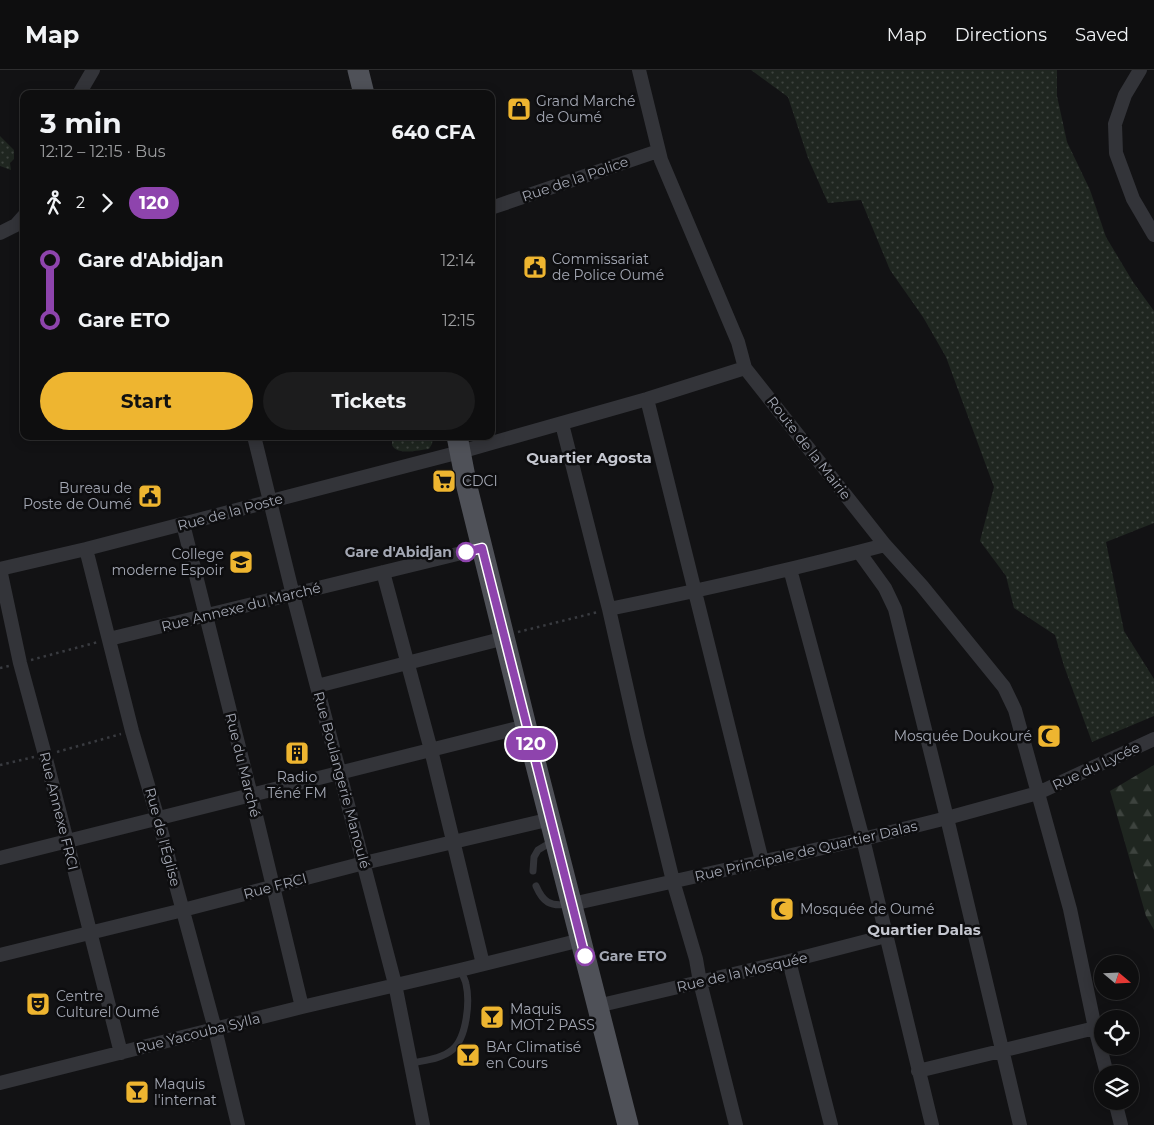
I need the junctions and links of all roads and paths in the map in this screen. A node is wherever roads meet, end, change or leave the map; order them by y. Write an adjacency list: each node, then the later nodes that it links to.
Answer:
1 (93, 70): 5 (street)
2 (358, 70): 6 (main road)
3 (638, 70): 7 (street, Route de la Mairie)
4 (1140, 70): 11 (street)
5 (81, 90)
6 (363, 90)
7 (658, 151): 8 (street, Rue de la Police); 12 (street, Route de la Mairie)
8 (495, 207)
9 (20, 220): 10 (street)
10 (0, 233)
11 (1154, 235)
12 (746, 368): 13 (street, Rue de la Poste); 21 (street, Route de la Mairie)
13 (647, 400): 14 (street, Rue de la Poste); 28 (street)
14 (562, 424): 15 (street, Rue de la Poste); 30 (street)
15 (495, 437)
16 (255, 440): 19 (street, Rue Boulangerie Manoulé)
17 (480, 440): 18 (street, Rue de la Poste)
18 (459, 444): 19 (street, Rue de la Poste); 22 (main road)
19 (270, 501): 20 (street, Rue de la Poste); 29 (street, Rue Boulangerie Manoulé)
20 (183, 524): 23 (street, Rue de la Poste); 31 (street, Rue du Marché)
21 (885, 545): 24 (street); 45 (street, Route de la Mairie)
22 (482, 548): 27 (street, Rue Annexe du Marché); 32 (main road)
23 (86, 549): 25 (street, Rue de la Poste); 33 (street, Rue de l'Église)
24 (859, 552): 26 (street); 47 (street)
25 (0, 569): 34 (street, Rue Annexe FRCI)
26 (790, 569): 28 (street); 50 (street)
27 (383, 572): 29 (street, Rue Annexe du Marché); 35 (street)
28 (695, 592): 30 (street); 55 (street)
29 (293, 595): 31 (street, Rue Annexe du Marché); 37 (street, Rue Boulangerie Manoulé)
30 (609, 609): 32 (path); 58 (street)
31 (205, 616): 33 (street, Rue Annexe du Marché); 46 (street, Rue du Marché)
32 (514, 634): 35 (street); 38 (main road)
33 (109, 639): 34 (path); 39 (street, Rue de l'Église)
34 (20, 663): 36 (path); 42 (street, Rue Annexe FRCI)
35 (408, 663): 37 (street); 41 (street)
36 (0, 668)
37 (317, 686): 44 (street, Rue Boulangerie Manoulé)
38 (526, 726): 41 (street); 49 (main road)
39 (132, 731): 42 (path); 48 (street, Rue de l'Église)
40 (1154, 739): 45 (street, Rue du Lycée)
41 (432, 750): 44 (street); 52 (street)
42 (45, 755): 43 (path); 53 (street, Rue Annexe FRCI)
43 (0, 765)
44 (340, 773): 46 (street); 56 (street, Rue Boulangerie Manoulé)
45 (1038, 793): 47 (street, Rue Principale de Quartier Dalas); 74 (street, Route de la Mairie)
46 (251, 795): 48 (street); 60 (street, Rue du Marché)
47 (948, 818): 50 (street, Rue Principale de Quartier Dalas); 77 (street)
48 (158, 819): 53 (street); 62 (street, Rue de l'Église)
49 (550, 819): 51 (main road); 52 (street, Rue FRCI)
50 (862, 839): 55 (street, Rue Principale de Quartier Dalas); 64 (street)
51 (556, 840): 57 (lane); 61 (main road)
52 (454, 841): 56 (street, Rue FRCI); 68 (street)
53 (67, 842): 54 (street); 63 (street, Rue Annexe FRCI)
54 (0, 858)
55 (762, 861): 58 (street, Rue Principale de Quartier Dalas)
56 (364, 863): 60 (street, Rue FRCI); 71 (street, Rue Boulangerie Manoulé)
57 (533, 871)
58 (673, 881): 61 (street, Rue Principale de Quartier Dalas); 70 (street)
59 (536, 886): 61 (lane)
60 (273, 887): 62 (street, Rue FRCI); 73 (street, Rue du Marché)
61 (572, 904): 65 (main road)
62 (183, 910): 63 (street, Rue FRCI); 76 (street, Rue de l'Église)
63 (90, 934): 66 (street, Rue FRCI); 78 (street, Rue Annexe FRCI)
64 (886, 936): 67 (street, Rue de la Mosquée); 80 (street)
65 (580, 940): 68 (street, Rue Yacouba Sylla); 72 (main road)
66 (0, 955)
67 (789, 961): 70 (street, Rue de la Mosquée); 87 (street)
68 (483, 964): 69 (street, Rue Yacouba Sylla)
69 (460, 970): 71 (street, Rue Yacouba Sylla); 79 (lane)
70 (700, 982): 72 (street, Rue de la Mosquée); 86 (street)
71 (396, 984): 73 (street, Rue Yacouba Sylla); 79 (street, Rue Boulangerie Manoulé)
72 (598, 1006): 85 (main road)
73 (302, 1007): 76 (street, Rue Yacouba Sylla)
74 (1094, 1023)
75 (1094, 1028): 77 (street)
76 (216, 1029): 78 (street, Rue Yacouba Sylla); 83 (street, Rue de l'Église)
77 (1002, 1050): 80 (street); 89 (street)
78 (121, 1053): 81 (street, Rue Yacouba Sylla)
79 (412, 1063): 84 (street, Rue Boulangerie Manoulé)
80 (918, 1071): 88 (street)
81 (0, 1084)
82 (1117, 1110): 90 (street)
83 (238, 1125)
84 (423, 1125)
85 (628, 1125)
86 (736, 1125)
87 (831, 1125)
88 (932, 1125)
89 (1020, 1125)
90 (1120, 1125)

